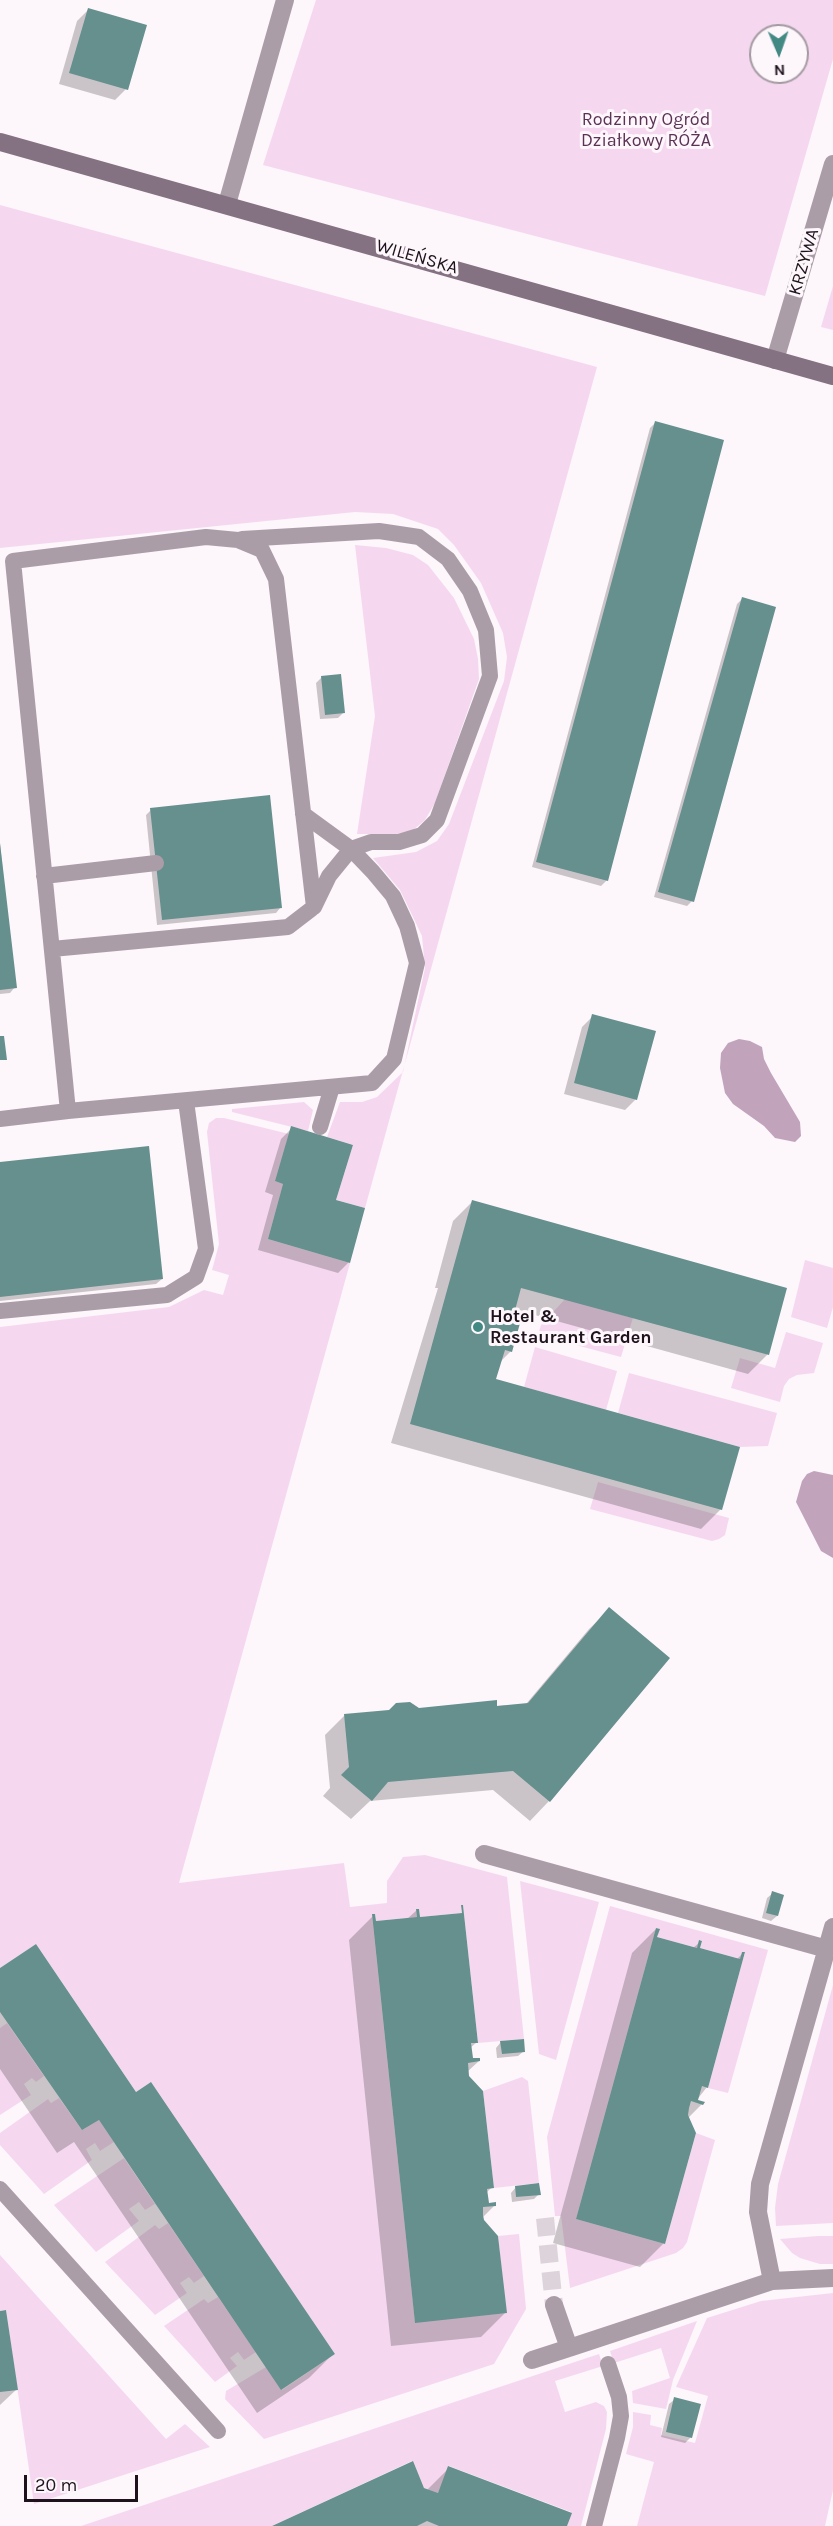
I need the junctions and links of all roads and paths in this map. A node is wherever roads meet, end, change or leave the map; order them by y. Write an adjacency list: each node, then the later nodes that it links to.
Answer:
1 (285, 0): 4 (street)
2 (0, 142): 4 (street, WILEŃSKA)
3 (833, 164): 5 (street, KRZYWA)
4 (226, 204): 5 (street, WILEŃSKA)
5 (776, 360): 6 (street, WILEŃSKA)
6 (833, 376)
7 (238, 540): 8 (lane); 9 (lane); 11 (lane)
8 (303, 814): 9 (lane); 12 (lane)
9 (351, 849): 12 (lane); 14 (lane)
10 (156, 863): 11 (lane)
11 (44, 876): 13 (lane)
12 (314, 907): 13 (lane)
13 (52, 949): 16 (lane)
14 (332, 1087): 15 (lane); 18 (lane)
15 (186, 1101): 16 (lane); 19 (lane)
16 (68, 1111): 17 (lane)
17 (0, 1119)
18 (320, 1127)
19 (0, 1311)
20 (484, 1854): 22 (street)
21 (833, 1927): 22 (street)
22 (827, 1949): 25 (street)
23 (0, 2189): 30 (lane)
24 (833, 2278): 25 (street)
25 (772, 2281): 27 (street)
26 (554, 2305): 27 (street)
27 (569, 2348): 28 (street)
28 (532, 2360)
29 (608, 2364): 31 (lane)
30 (218, 2431)
31 (594, 2526)

